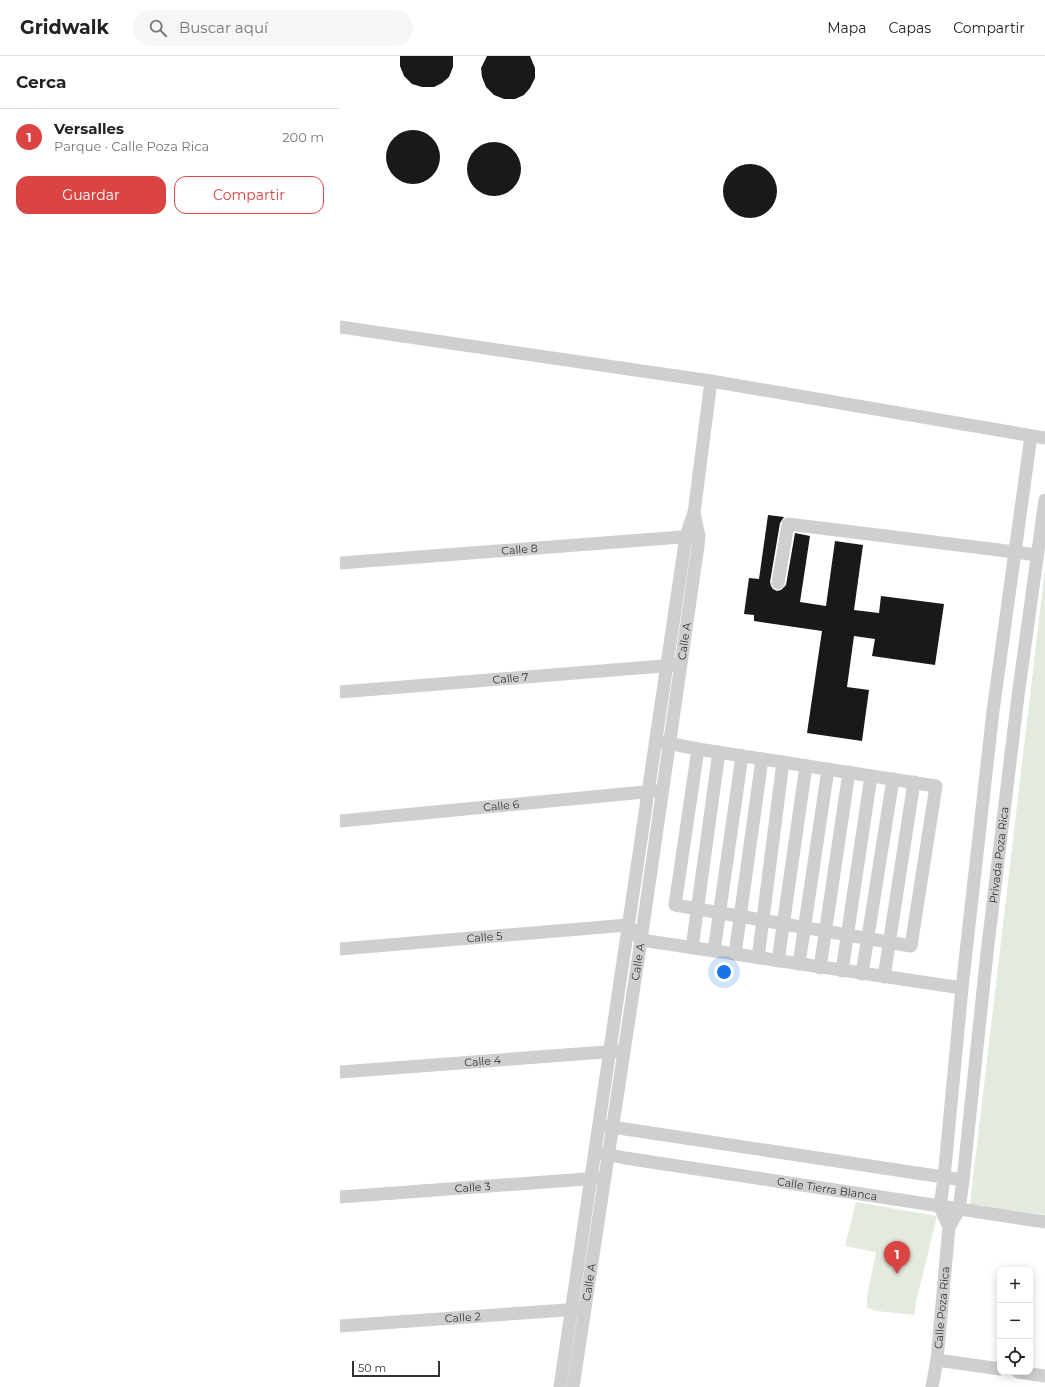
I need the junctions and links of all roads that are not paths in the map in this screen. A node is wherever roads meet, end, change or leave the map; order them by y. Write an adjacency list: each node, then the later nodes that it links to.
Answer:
1 (340, 327): 2 (street)
2 (711, 381): 3 (street); 6 (street)
3 (1031, 436): 4 (street); 7 (street)
4 (1045, 438)
5 (1045, 500): 8 (street, Privada Poza Rica)
6 (693, 536): 9 (street, Calle 8); 11 (street, Calle A); 12 (street, Calle A)
7 (1015, 552): 8 (street); 10 (street); 53 (street)
8 (1037, 555): 64 (street, Privada Poza Rica)
9 (340, 563)
10 (778, 583)
11 (682, 664): 12 (street, Calle 7); 15 (street, Calle A)
12 (668, 665): 13 (street, Calle 7); 14 (street, Calle A)
13 (340, 692)
14 (656, 741): 15 (street); 28 (street, Calle A)
15 (670, 743): 16 (street); 27 (street, Calle A)
16 (698, 749): 17 (street); 30 (street)
17 (719, 752): 18 (street); 30 (street)
18 (742, 756): 19 (street); 31 (street)
19 (762, 759): 20 (street); 32 (street)
20 (783, 762): 21 (street); 33 (street)
21 (806, 766): 22 (street); 34 (street)
22 (828, 769): 23 (street); 36 (street)
23 (849, 772): 24 (street); 37 (street)
24 (871, 776): 25 (street); 38 (street)
25 (893, 779): 26 (street); 39 (street)
26 (914, 782): 41 (street); 41 (street)
27 (663, 791): 28 (street, Calle 6); 40 (street, Calle A)
28 (648, 792): 29 (street, Calle 6); 35 (street, Calle A)
29 (340, 821)
30 (698, 908): 31 (street); 42 (street)
31 (720, 912): 32 (street); 44 (street)
32 (740, 916): 33 (street); 45 (street)
33 (763, 920): 34 (street); 46 (street)
34 (783, 923): 36 (street); 47 (street)
35 (628, 925): 40 (street); 43 (street, Calle 5); 55 (street, Calle A)
36 (805, 927): 37 (street); 48 (street)
37 (826, 930): 38 (street); 49 (street)
38 (848, 934): 39 (street); 50 (street)
39 (868, 938): 41 (street); 51 (street)
40 (642, 940): 42 (street); 54 (street, Calle A)
41 (890, 942): 52 (street)
42 (692, 948): 44 (street)
43 (340, 949)
44 (714, 951): 45 (street)
45 (735, 954): 46 (street)
46 (758, 958): 47 (street)
47 (778, 961): 48 (street)
48 (799, 964): 49 (street)
49 (820, 968): 50 (street)
50 (842, 971): 51 (street)
51 (862, 974): 52 (street)
52 (884, 977): 53 (street)
53 (962, 988): 62 (street)
54 (624, 1051): 55 (street, Calle 4); 58 (street, Calle A)
55 (610, 1052): 56 (street, Calle 4); 57 (street, Calle A)
56 (340, 1072)
57 (598, 1125): 58 (street); 59 (street, Calle A)
58 (613, 1127): 60 (street, Calle A); 62 (street)
59 (595, 1151): 60 (street, Calle Tierra Blanca); 63 (street, Calle A)
60 (609, 1154): 61 (street, Calle A); 66 (street, Calle Tierra Blanca)
61 (605, 1178): 63 (street, Calle 3); 70 (street, Calle A)
62 (944, 1178): 64 (street); 66 (street)
63 (591, 1179): 65 (street, Calle 3); 71 (street, Calle A)
64 (963, 1180): 67 (street, Privada Poza Rica)
65 (340, 1197)
66 (940, 1207): 67 (street, Calle Tierra Blanca); 69 (street, Calle Poza Rica)
67 (959, 1210): 68 (street, Calle Tierra Blanca); 69 (street, Calle Poza Rica)
68 (1045, 1222)
69 (949, 1227): 73 (street, Calle Poza Rica)
70 (586, 1308): 71 (street, Calle 2); 78 (street, Calle A)
71 (572, 1310): 72 (street, Calle 2); 77 (street, Calle A)
72 (340, 1326)
73 (937, 1360): 74 (street); 79 (street, Calle Poza Rica)
74 (997, 1369)
75 (1033, 1374): 76 (street)
76 (1045, 1376)
77 (560, 1387)
78 (573, 1387)
79 (932, 1387)

